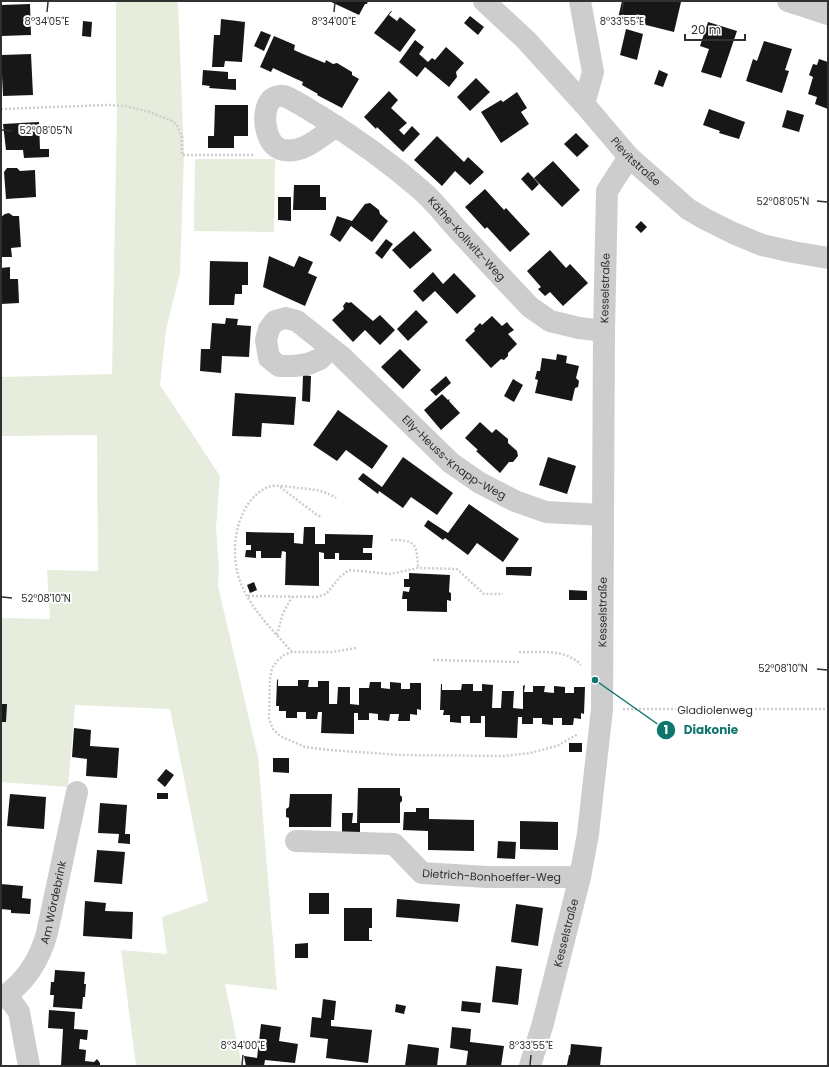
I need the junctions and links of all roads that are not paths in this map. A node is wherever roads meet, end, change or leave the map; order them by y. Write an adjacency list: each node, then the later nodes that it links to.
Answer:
1 (484, 1): 5 (street, Pievitstraße)
2 (580, 1): 5 (street)
3 (788, 1): 4 (street)
4 (828, 14)
5 (584, 104): 7 (street, Pievitstraße)
6 (336, 126): 6 (street, Käthe-Kollwitz-Weg); 9 (street, Käthe-Kollwitz-Weg)
7 (629, 157): 8 (street, Pievitstraße); 9 (street, Kesselstraße)
8 (828, 258)
9 (604, 331): 11 (street, Kesselstraße)
10 (330, 348): 11 (street, Elly-Heuss-Knapp-Weg)
11 (603, 515): 14 (street, Kesselstraße)
12 (77, 792): 15 (street, Am Wördebrink)
13 (296, 842): 14 (street, Dietrich-Bonhoeffer-Weg)
14 (580, 877): 17 (street, Kesselstraße)
15 (4, 997): 16 (street)
16 (29, 1066)
17 (530, 1066)

